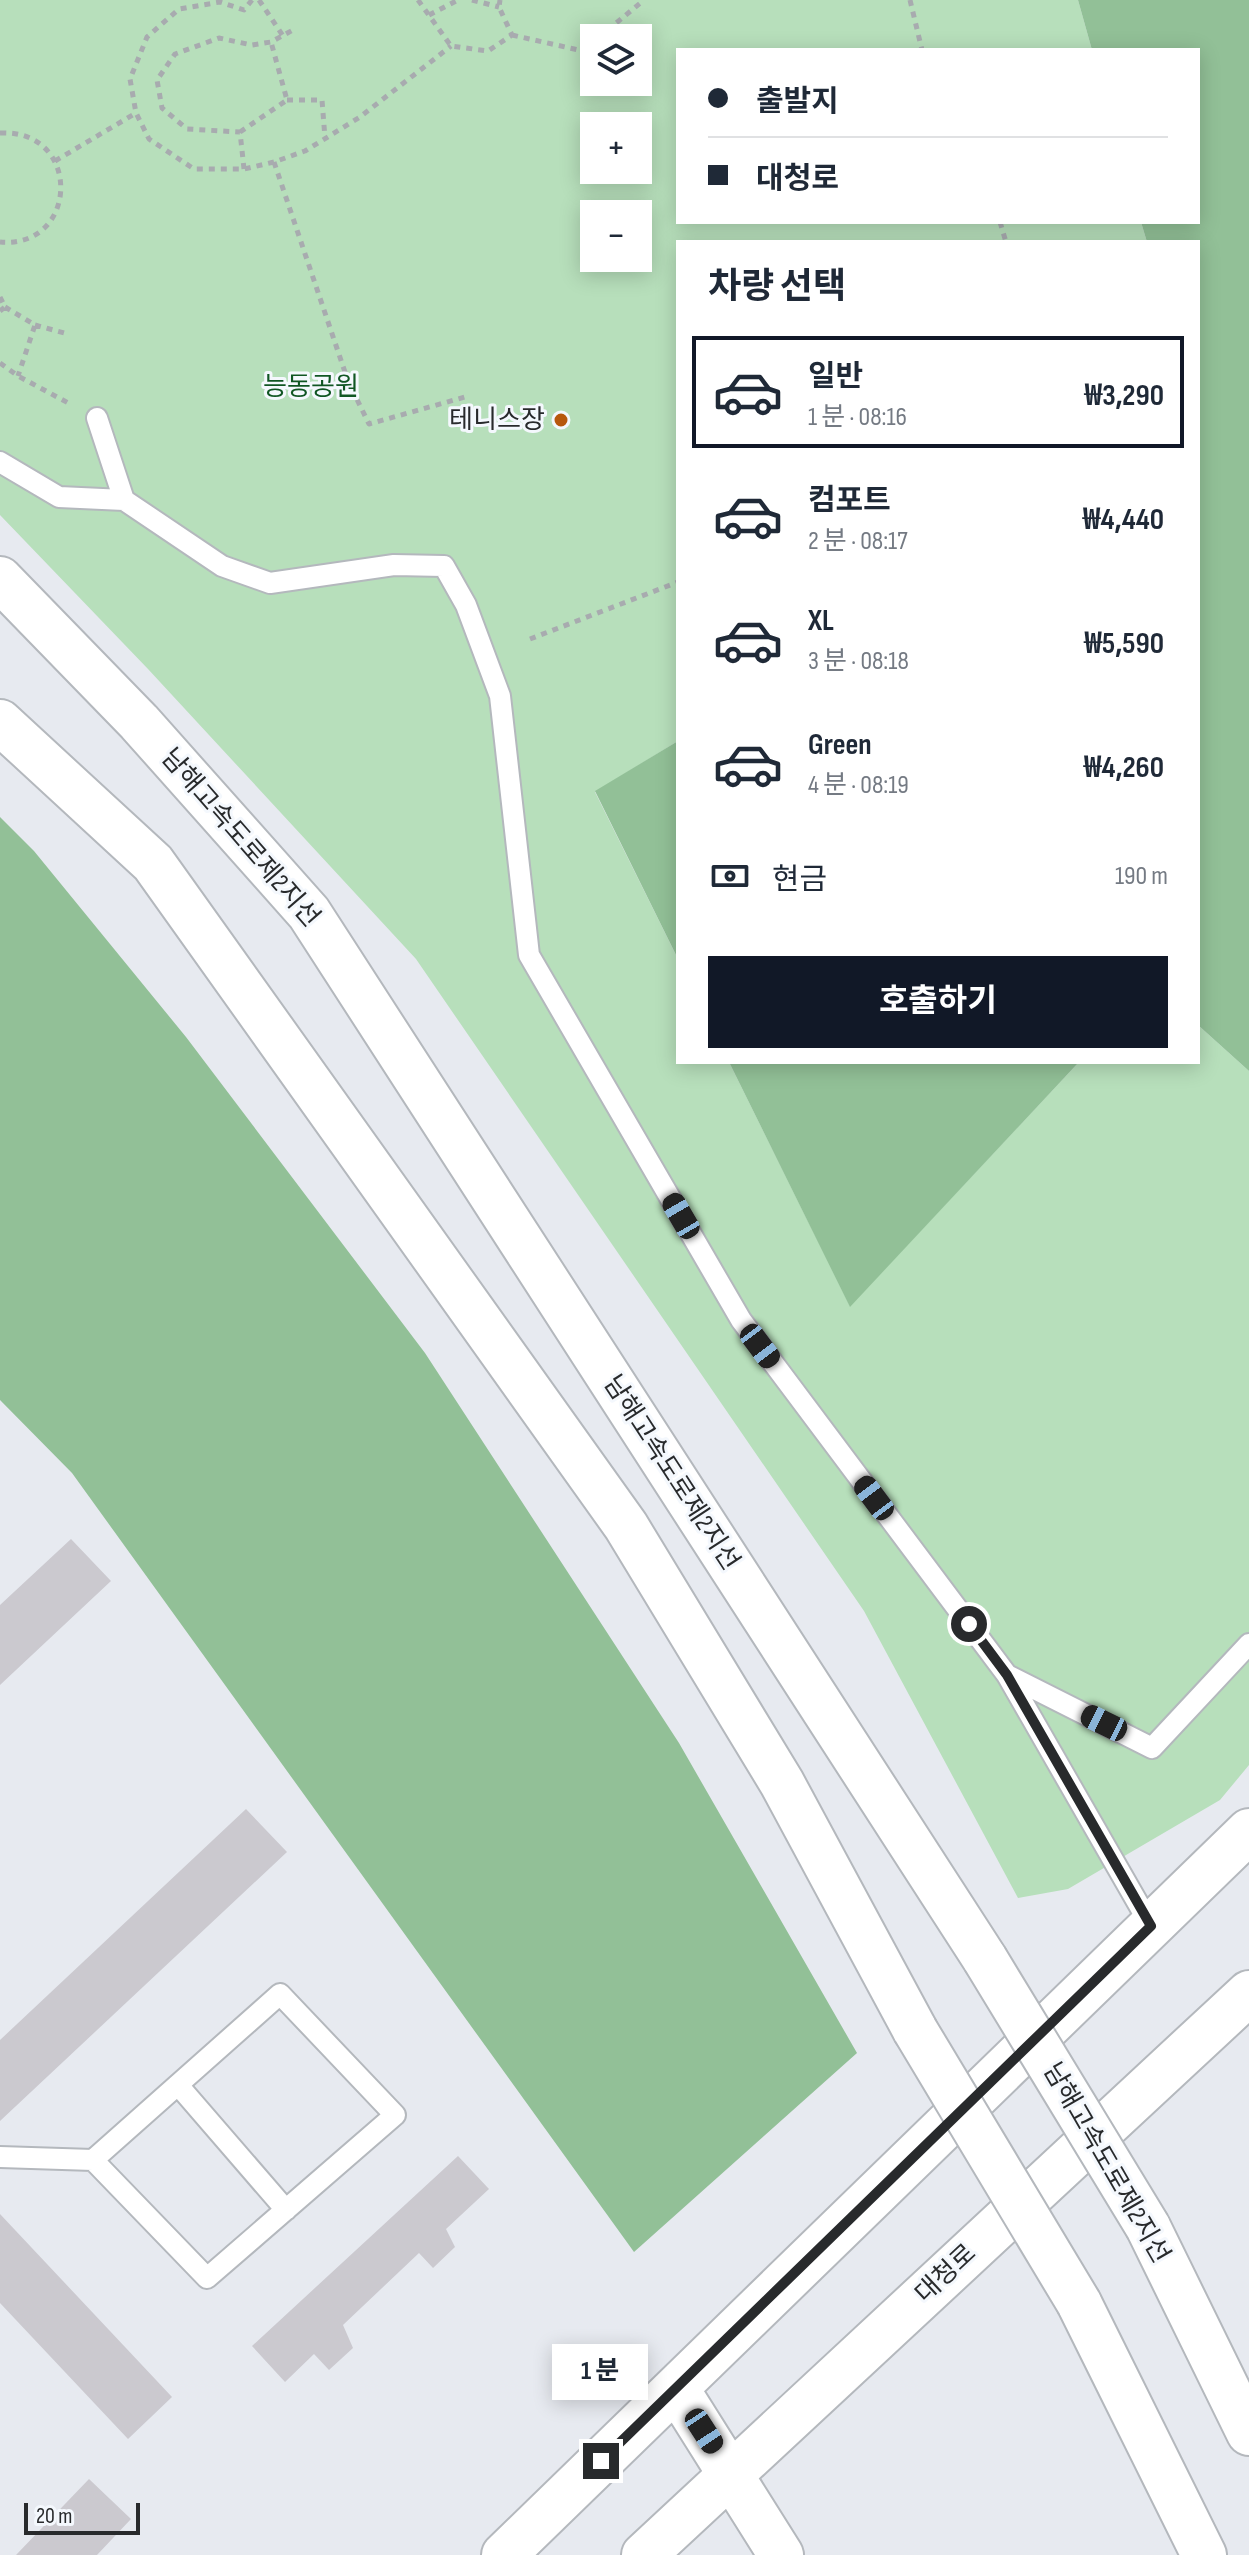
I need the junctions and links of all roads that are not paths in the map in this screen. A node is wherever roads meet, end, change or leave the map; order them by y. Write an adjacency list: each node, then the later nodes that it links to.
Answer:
1 (97, 418): 3 (lane)
2 (0, 462): 3 (lane)
3 (124, 500): 7 (lane)
4 (0, 579): 16 (main road, 남해고속도로제2지선, bridge)
5 (0, 722): 21 (main road, bridge)
6 (1249, 1644): 7 (lane)
7 (1007, 1675): 9 (lane)
8 (1249, 1831): 9 (main road)
9 (1151, 1926): 15 (main road)
10 (1249, 1993): 17 (main road, 대청로)
11 (178, 2085): 13 (lane); 14 (lane); 14 (lane)
12 (0, 2157): 13 (lane)
13 (93, 2160): 14 (lane)
14 (286, 2210)
15 (676, 2388): 17 (main road); 18 (main road)
16 (1249, 2433)
17 (732, 2473): 19 (main road, 대청로); 20 (main road)
18 (504, 2555)
19 (644, 2555)
20 (781, 2555)
21 (1204, 2555)

